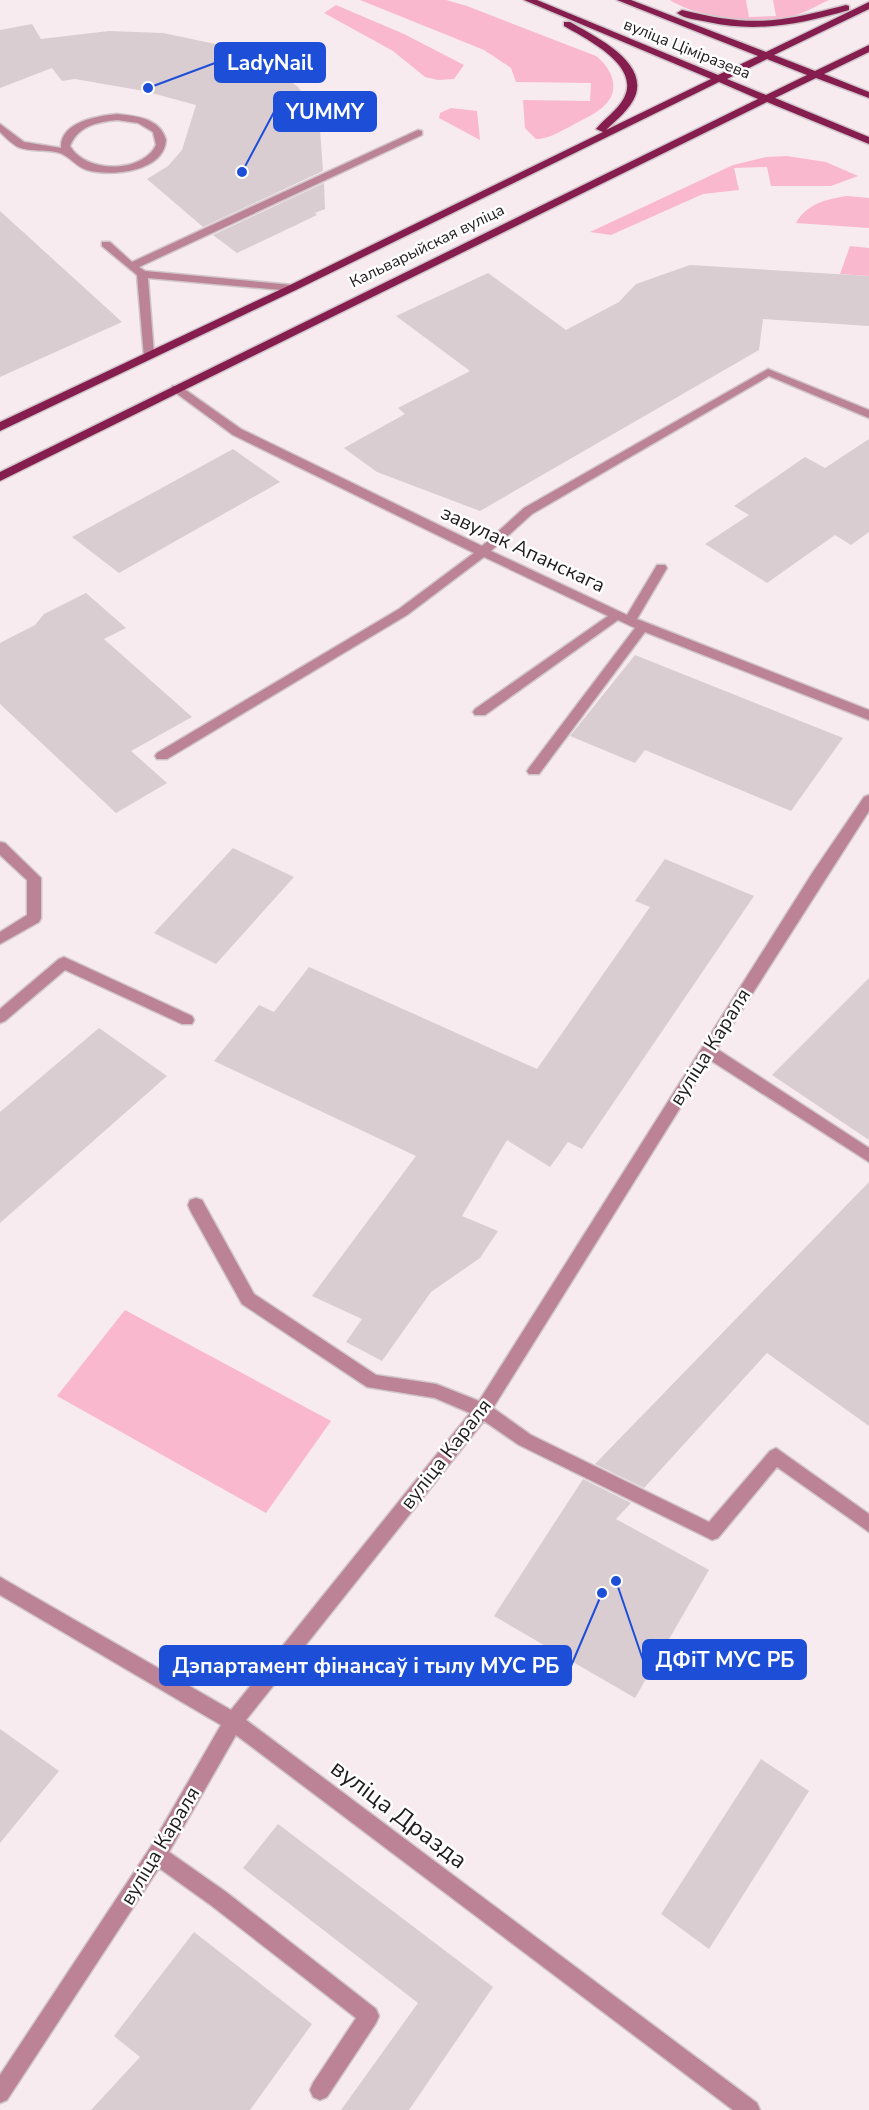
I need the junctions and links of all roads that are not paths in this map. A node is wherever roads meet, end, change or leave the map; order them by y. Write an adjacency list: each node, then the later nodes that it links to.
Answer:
1 (527, 0): 8 (main road, вуліца Ціміразева); 14 (main road)
2 (622, 0): 6 (main road, вуліца Ціміразева)
3 (638, 0): 4 (main road)
4 (869, 4): 6 (main road, Кальварыйская вуліца)
5 (869, 48): 7 (main road, Кальварыйская вуліца)
6 (767, 55): 7 (main road, вуліца Ціміразева); 8 (main road, Кальварыйская вуліца)
7 (814, 73): 9 (main road, вуліца Ціміразева); 10 (main road, Кальварыйская вуліца)
8 (719, 78): 10 (main road, вуліца Ціміразева); 14 (main road, Кальварыйская вуліца)
9 (869, 95)
10 (767, 98): 13 (main road, вуліца Ціміразева); 21 (main road, Кальварыйская вуліца)
11 (0, 127): 15 (street)
12 (418, 133): 17 (street)
13 (869, 141)
14 (574, 149): 19 (main road, Кальварыйская вуліца)
15 (67, 152): 15 (street)
16 (106, 244): 17 (street)
17 (131, 267): 18 (street)
18 (142, 274): 19 (street); 20 (street)
19 (292, 288): 20 (main road, Кальварыйская вуліца)
20 (148, 355): 23 (main road, Кальварыйская вуліца)
21 (176, 388): 24 (main road, Кальварыйская вуліца); 25 (street, завулак Апанскага)
22 (869, 414): 25 (street)
23 (0, 427)
24 (0, 477)
25 (483, 552): 27 (street, завулак Апанскага); 32 (street)
26 (662, 568): 28 (street)
27 (617, 615): 28 (street, завулак Апанскага); 30 (street)
28 (630, 621): 29 (street, завулак Апанскага)
29 (643, 626): 31 (street, завулак Апанскага); 33 (street)
30 (480, 712)
31 (869, 715)
32 (162, 756)
33 (534, 771)
34 (869, 800): 35 (street, вуліца Караля)
35 (863, 820): 40 (street, вуліца Караля)
36 (0, 847): 37 (street)
37 (0, 939)
38 (0, 1017): 39 (street)
39 (187, 1020)
40 (708, 1051): 41 (street); 43 (street, вуліца Караля)
41 (869, 1156)
42 (196, 1205): 43 (street)
43 (482, 1410): 44 (street); 46 (street, вуліца Караля)
44 (869, 1524)
45 (0, 1585): 46 (street, вуліца Дразда)
46 (233, 1722): 47 (street, вуліца Караля); 50 (street, вуліца Дразда)
47 (157, 1855): 48 (street); 49 (street, вуліца Караля)
48 (320, 2090)
49 (0, 2093)
50 (750, 2110)

